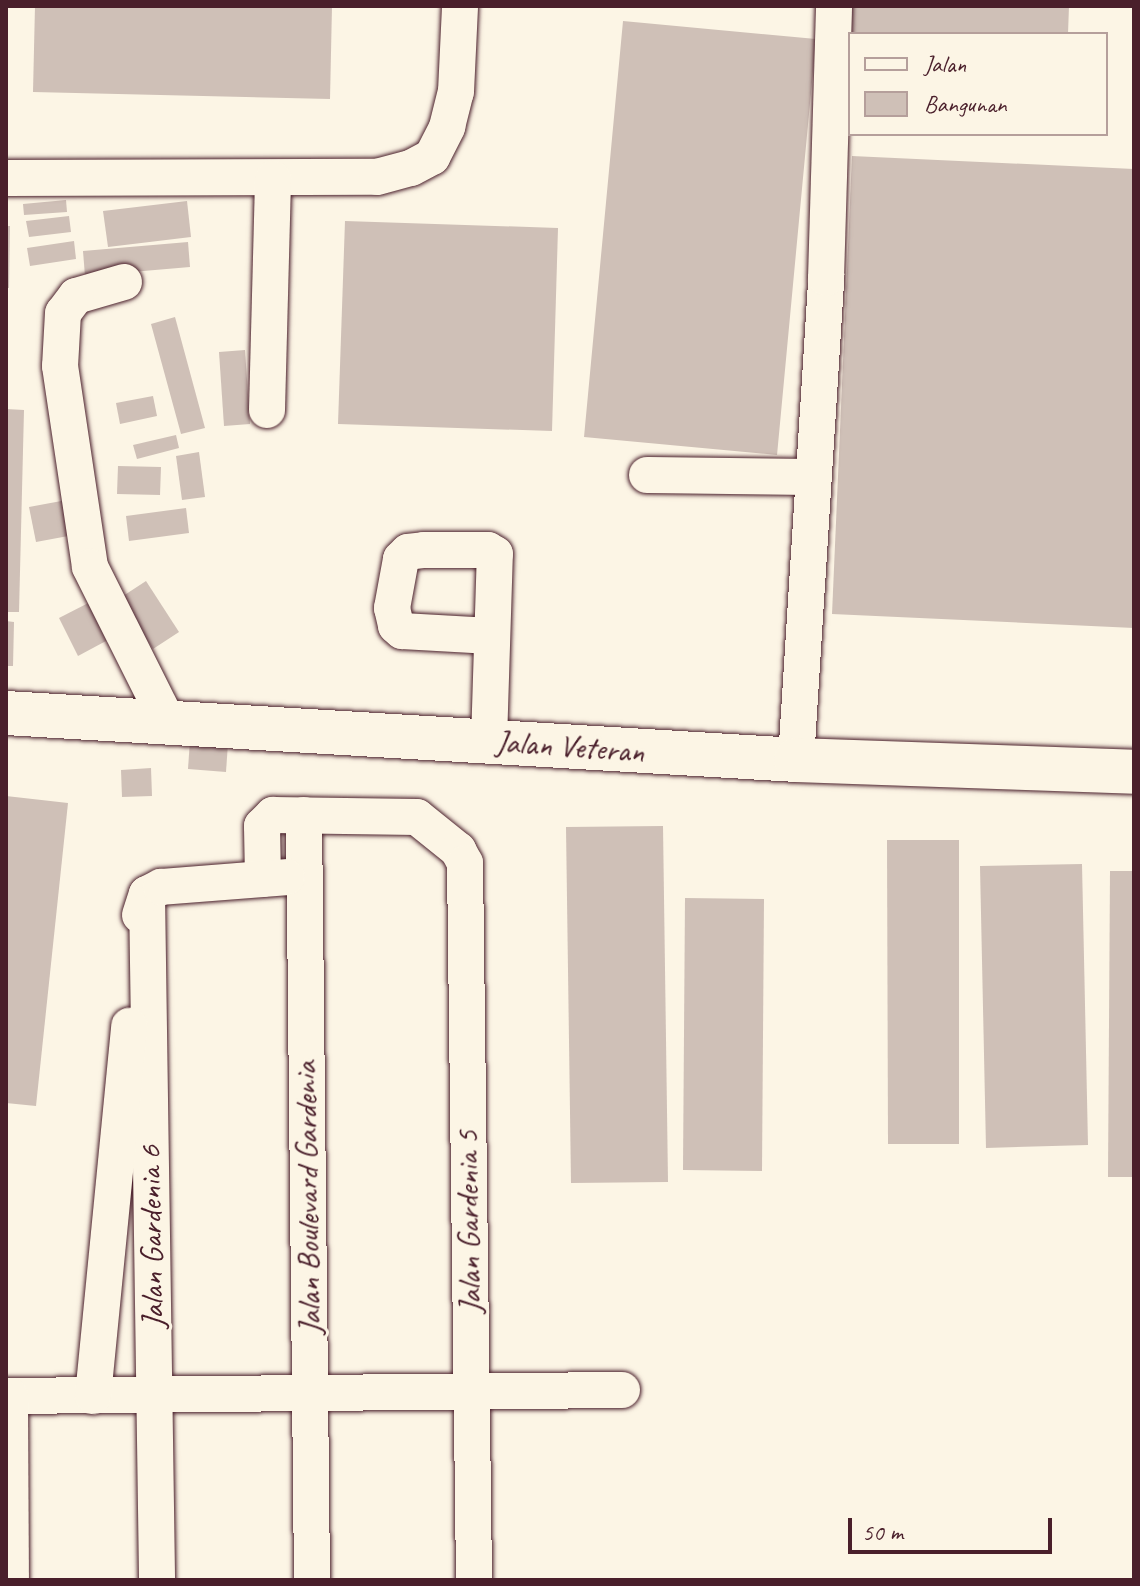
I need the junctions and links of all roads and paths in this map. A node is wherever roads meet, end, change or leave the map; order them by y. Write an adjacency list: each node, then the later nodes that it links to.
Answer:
1 (460, 6): 4 (street)
2 (834, 6): 8 (street)
3 (6, 178): 4 (street)
4 (273, 179): 6 (street)
5 (124, 282): 11 (street)
6 (267, 410)
7 (647, 475): 8 (street)
8 (812, 477): 13 (street)
9 (491, 636): 12 (street)
10 (6, 713): 11 (main road, Jalan Veteran)
11 (168, 723): 12 (main road, Jalan Veteran)
12 (489, 741): 13 (main road, Jalan Veteran)
13 (796, 760): 14 (main road, Jalan Veteran)
14 (1134, 772)
15 (304, 815): 16 (street, Jalan Boulevard Gardenia); 17 (street); 20 (street, Jalan Gardenia 5)
16 (305, 876): 17 (street); 21 (street, Jalan Boulevard Gardenia)
17 (263, 879): 18 (street)
18 (147, 894): 22 (street, Jalan Gardenia 6); 24 (street)
19 (622, 1390): 20 (street)
20 (472, 1391): 21 (street); 28 (street, Jalan Gardenia 5)
21 (310, 1393): 22 (street); 27 (street, Jalan Boulevard Gardenia)
22 (154, 1395): 24 (street); 26 (street, Jalan Gardenia 6)
23 (8, 1396): 24 (street); 25 (street)
24 (93, 1396)
25 (11, 1580)
26 (157, 1580)
27 (312, 1580)
28 (474, 1580)

